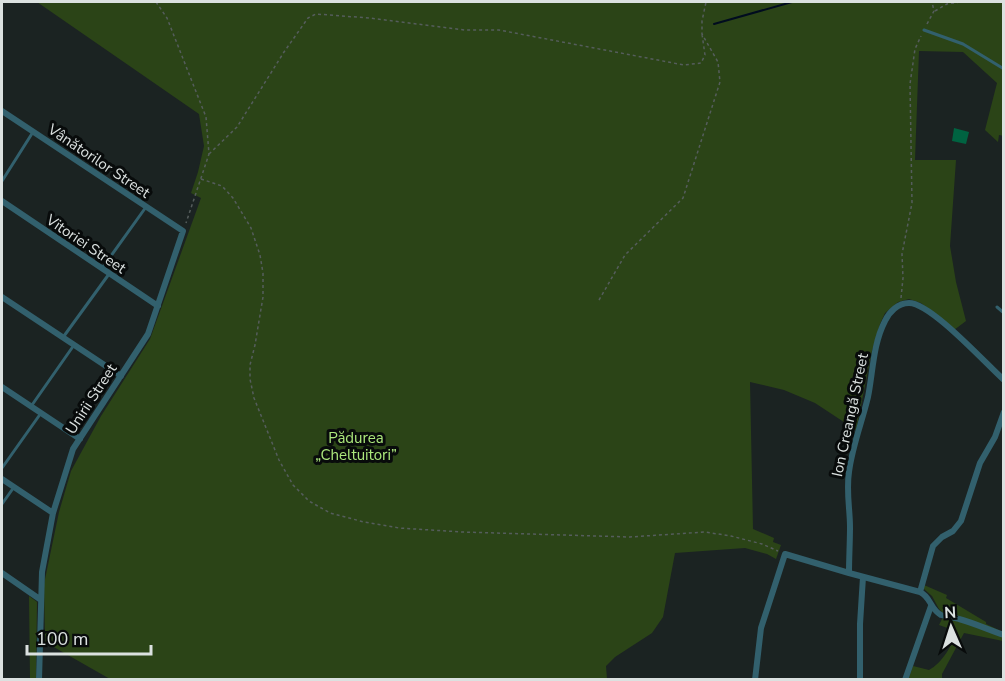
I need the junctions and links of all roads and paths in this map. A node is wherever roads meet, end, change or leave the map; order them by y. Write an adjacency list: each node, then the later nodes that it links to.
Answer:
1 (156, 2): 11 (path)
2 (706, 2): 7 (path)
3 (932, 2): 5 (path)
4 (960, 2): 5 (path)
5 (934, 11): 6 (path)
6 (924, 30): 8 (lane); 21 (path)
7 (702, 34): 11 (path); 20 (path)
8 (1004, 69)
9 (2, 111): 10 (street, Vânătorilor Street)
10 (33, 132): 13 (lane); 15 (street, Vânătorilor Street)
11 (209, 154): 12 (path)
12 (201, 179): 16 (path); 39 (path)
13 (2, 181)
14 (2, 201): 17 (street, Vitoriei Street)
15 (146, 207): 16 (street, Vânătorilor Street); 17 (lane)
16 (183, 231): 22 (street, Unirii Street)
17 (102, 269): 18 (street, Vitoriei Street)
18 (109, 274): 22 (street, Vitoriei Street); 25 (lane)
19 (2, 297): 25 (street)
20 (599, 300)
21 (900, 305): 28 (street); 41 (street, Ion Creangă Street)
22 (158, 306): 27 (street, Unirii Street)
23 (997, 307): 24 (lane)
24 (1004, 313)
25 (63, 338): 26 (street)
26 (74, 345): 27 (street); 30 (lane)
27 (121, 376): 33 (street, Unirii Street)
28 (1004, 380)
29 (2, 387): 30 (street)
30 (31, 406): 32 (street)
31 (1004, 412): 43 (street)
32 (40, 413): 33 (street); 34 (lane)
33 (80, 439): 38 (street, Unirii Street)
34 (2, 468)
35 (2, 479): 36 (street)
36 (14, 487): 37 (lane); 38 (street)
37 (2, 504)
38 (53, 513): 44 (street, Unirii Street)
39 (785, 554): 41 (street); 49 (street)
40 (2, 573): 44 (street)
41 (849, 573): 42 (street)
42 (863, 577): 43 (street); 50 (street)
43 (920, 592): 45 (street)
44 (41, 600): 48 (street, Unirii Street)
45 (931, 606): 46 (street); 47 (street)
46 (1004, 635)
47 (904, 679)
48 (39, 680)
49 (755, 680)
50 (860, 680)

